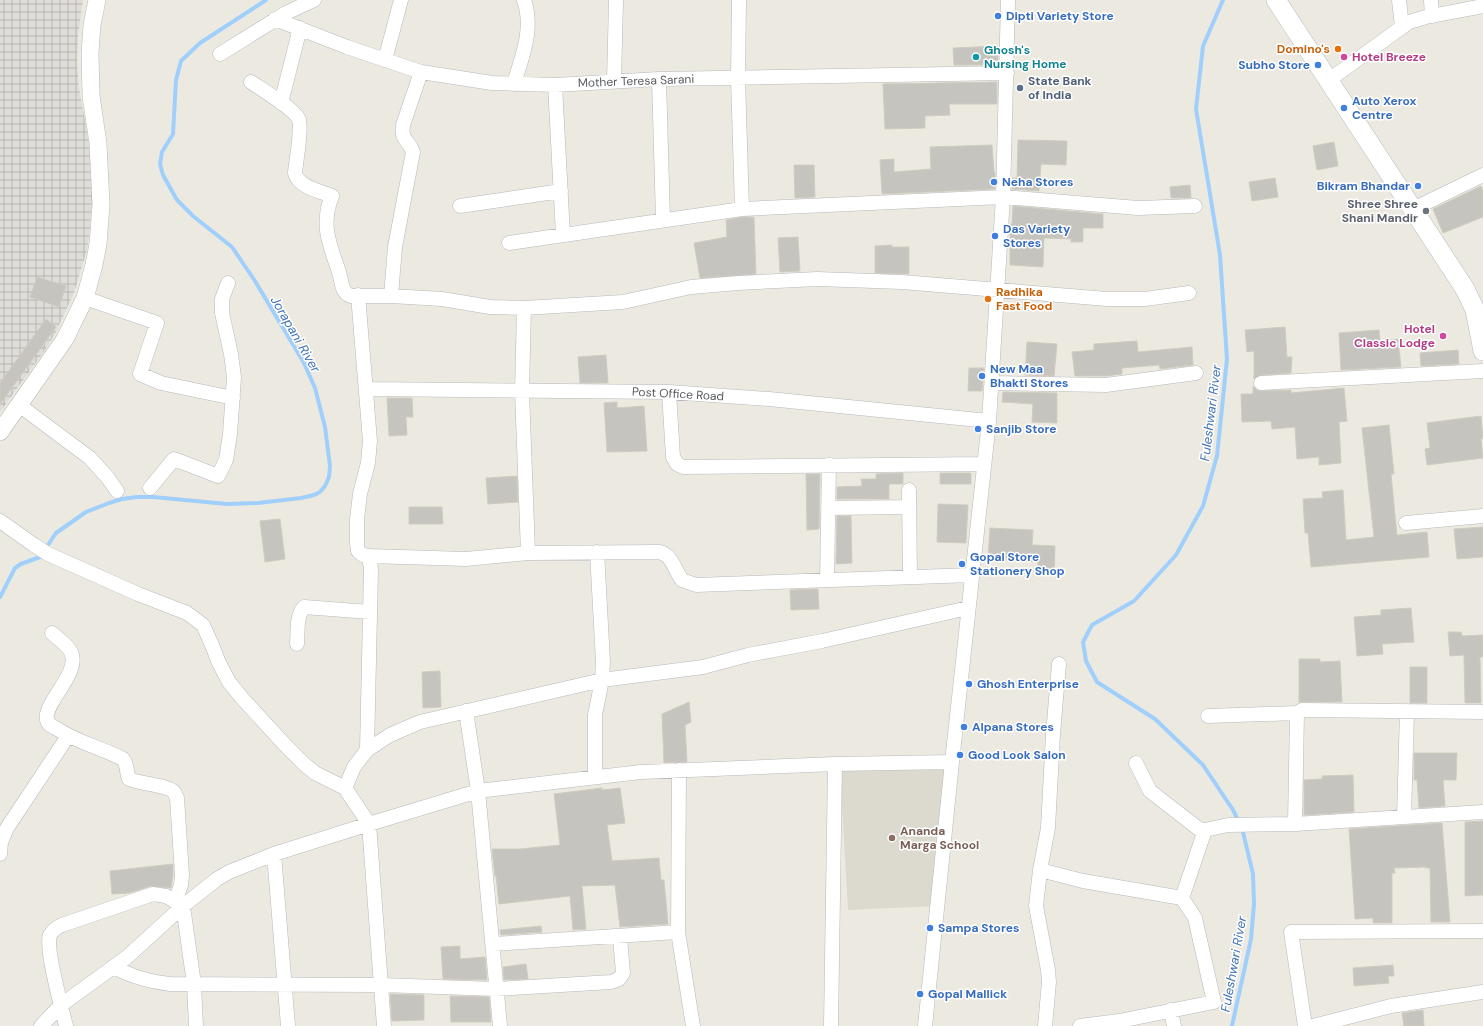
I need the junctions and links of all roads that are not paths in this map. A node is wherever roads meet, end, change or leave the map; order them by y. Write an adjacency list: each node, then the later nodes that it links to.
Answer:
1 (97, 0): 43 (street)
2 (314, 0): 13 (street)
3 (401, 0): 17 (street)
4 (524, 0): 25 (street)
5 (616, 0): 23 (street)
6 (739, 0): 20 (street)
7 (1008, 0): 19 (street)
8 (1276, 0): 22 (main road)
9 (1399, 0): 14 (street)
10 (1431, 0): 12 (street)
11 (1483, 6): 12 (street)
12 (1432, 16): 14 (street)
13 (275, 20): 15 (street, Mother Teresa Sarani); 16 (street)
14 (1402, 27): 22 (street)
15 (300, 28): 17 (street, Mother Teresa Sarani); 27 (street)
16 (220, 54)
17 (385, 60): 18 (street, Mother Teresa Sarani)
18 (421, 72): 25 (street, Mother Teresa Sarani); 42 (street)
19 (1007, 73): 20 (street, Mother Teresa Sarani); 30 (street)
20 (738, 78): 21 (street, Mother Teresa Sarani); 33 (street)
21 (659, 79): 23 (street, Mother Teresa Sarani); 35 (street)
22 (1329, 80): 34 (main road)
23 (614, 81): 26 (street, Mother Teresa Sarani)
24 (251, 82): 27 (street)
25 (514, 84): 26 (street, Mother Teresa Sarani)
26 (556, 85): 29 (street)
27 (281, 103): 41 (street)
28 (1483, 175): 34 (street)
29 (561, 191): 31 (street); 36 (street)
30 (1003, 197): 32 (street); 33 (street); 39 (street)
31 (460, 206)
32 (1195, 206)
33 (742, 209): 35 (street)
34 (1413, 210): 45 (main road)
35 (663, 220): 36 (street)
36 (563, 235): 37 (street)
37 (509, 243)
38 (228, 283): 53 (street)
39 (997, 290): 40 (street); 44 (street); 48 (street)
40 (1189, 293)
41 (358, 295): 42 (street); 50 (street)
42 (391, 296): 44 (street)
43 (85, 298): 53 (street); 54 (street)
44 (524, 308): 51 (street)
45 (1483, 351)
46 (1483, 372): 49 (street)
47 (1196, 373): 48 (street)
48 (992, 383): 55 (street)
49 (1261, 383)
50 (366, 389): 51 (street, Post Office Road); 69 (street)
51 (522, 391): 52 (street, Post Office Road); 68 (street)
52 (669, 392): 55 (street, Post Office Road); 58 (street)
53 (233, 398): 59 (street)
54 (19, 405): 56 (street); 61 (street)
55 (989, 421): 57 (street)
56 (0, 432)
57 (984, 464): 58 (street); 70 (street)
58 (829, 465): 63 (street)
59 (150, 488)
60 (908, 490): 62 (street)
61 (117, 491)
62 (909, 507): 63 (street); 71 (street)
63 (828, 508): 72 (street)
64 (1483, 516): 66 (street)
65 (0, 521): 91 (street)
66 (1406, 523)
67 (597, 552): 68 (street); 72 (street); 78 (street)
68 (528, 553): 69 (street)
69 (369, 556): 74 (street)
70 (972, 575): 71 (street); 73 (street)
71 (910, 577): 72 (street)
72 (827, 580)
73 (968, 608): 78 (street); 86 (street)
74 (370, 612): 76 (street); 85 (street)
75 (52, 633): 84 (street)
76 (297, 644)
77 (1059, 664): 100 (street)
78 (602, 680): 79 (street); 90 (street)
79 (466, 711): 85 (street); 92 (street)
80 (1407, 711): 81 (street); 82 (street); 94 (street)
81 (1483, 712)
82 (1297, 713): 83 (street); 96 (street)
83 (1208, 716)
84 (68, 736): 98 (street); 102 (street)
85 (367, 750): 91 (street)
86 (952, 762): 88 (street); 123 (street)
87 (1136, 762): 97 (street)
88 (835, 764): 89 (street); 122 (street)
89 (679, 770): 90 (street); 104 (street)
90 (595, 777): 92 (street)
91 (344, 788): 95 (street)
92 (478, 791): 95 (street); 106 (street)
93 (1483, 812): 94 (street)
94 (1404, 817): 96 (street)
95 (369, 824): 99 (street); 110 (street)
96 (1295, 824): 97 (street)
97 (1205, 830): 101 (street)
98 (0, 846)
99 (274, 854): 102 (street); 109 (street)
100 (1040, 870): 101 (street); 124 (street)
101 (1182, 898): 114 (street)
102 (179, 904): 107 (street); 108 (street); 113 (street)
103 (1483, 931): 127 (street)
104 (678, 932): 105 (street); 121 (street)
105 (620, 937): 106 (street); 111 (street)
106 (492, 944): 111 (street)
107 (113, 967): 108 (street); 113 (street)
108 (194, 984): 109 (street); 117 (street)
109 (284, 984): 110 (street); 118 (street)
110 (380, 985): 111 (street); 119 (street)
111 (496, 989): 120 (street)
112 (1483, 992): 128 (street)
113 (61, 1005): 115 (street); 116 (street)
114 (1171, 1010): 125 (street); 126 (street)
115 (41, 1026)
116 (66, 1026)
117 (196, 1026)
118 (288, 1026)
119 (384, 1026)
120 (500, 1026)
121 (694, 1026)
122 (831, 1026)
123 (925, 1026)
124 (1045, 1026)
125 (1080, 1026)
126 (1174, 1026)
127 (1305, 1026)
128 (1313, 1026)

